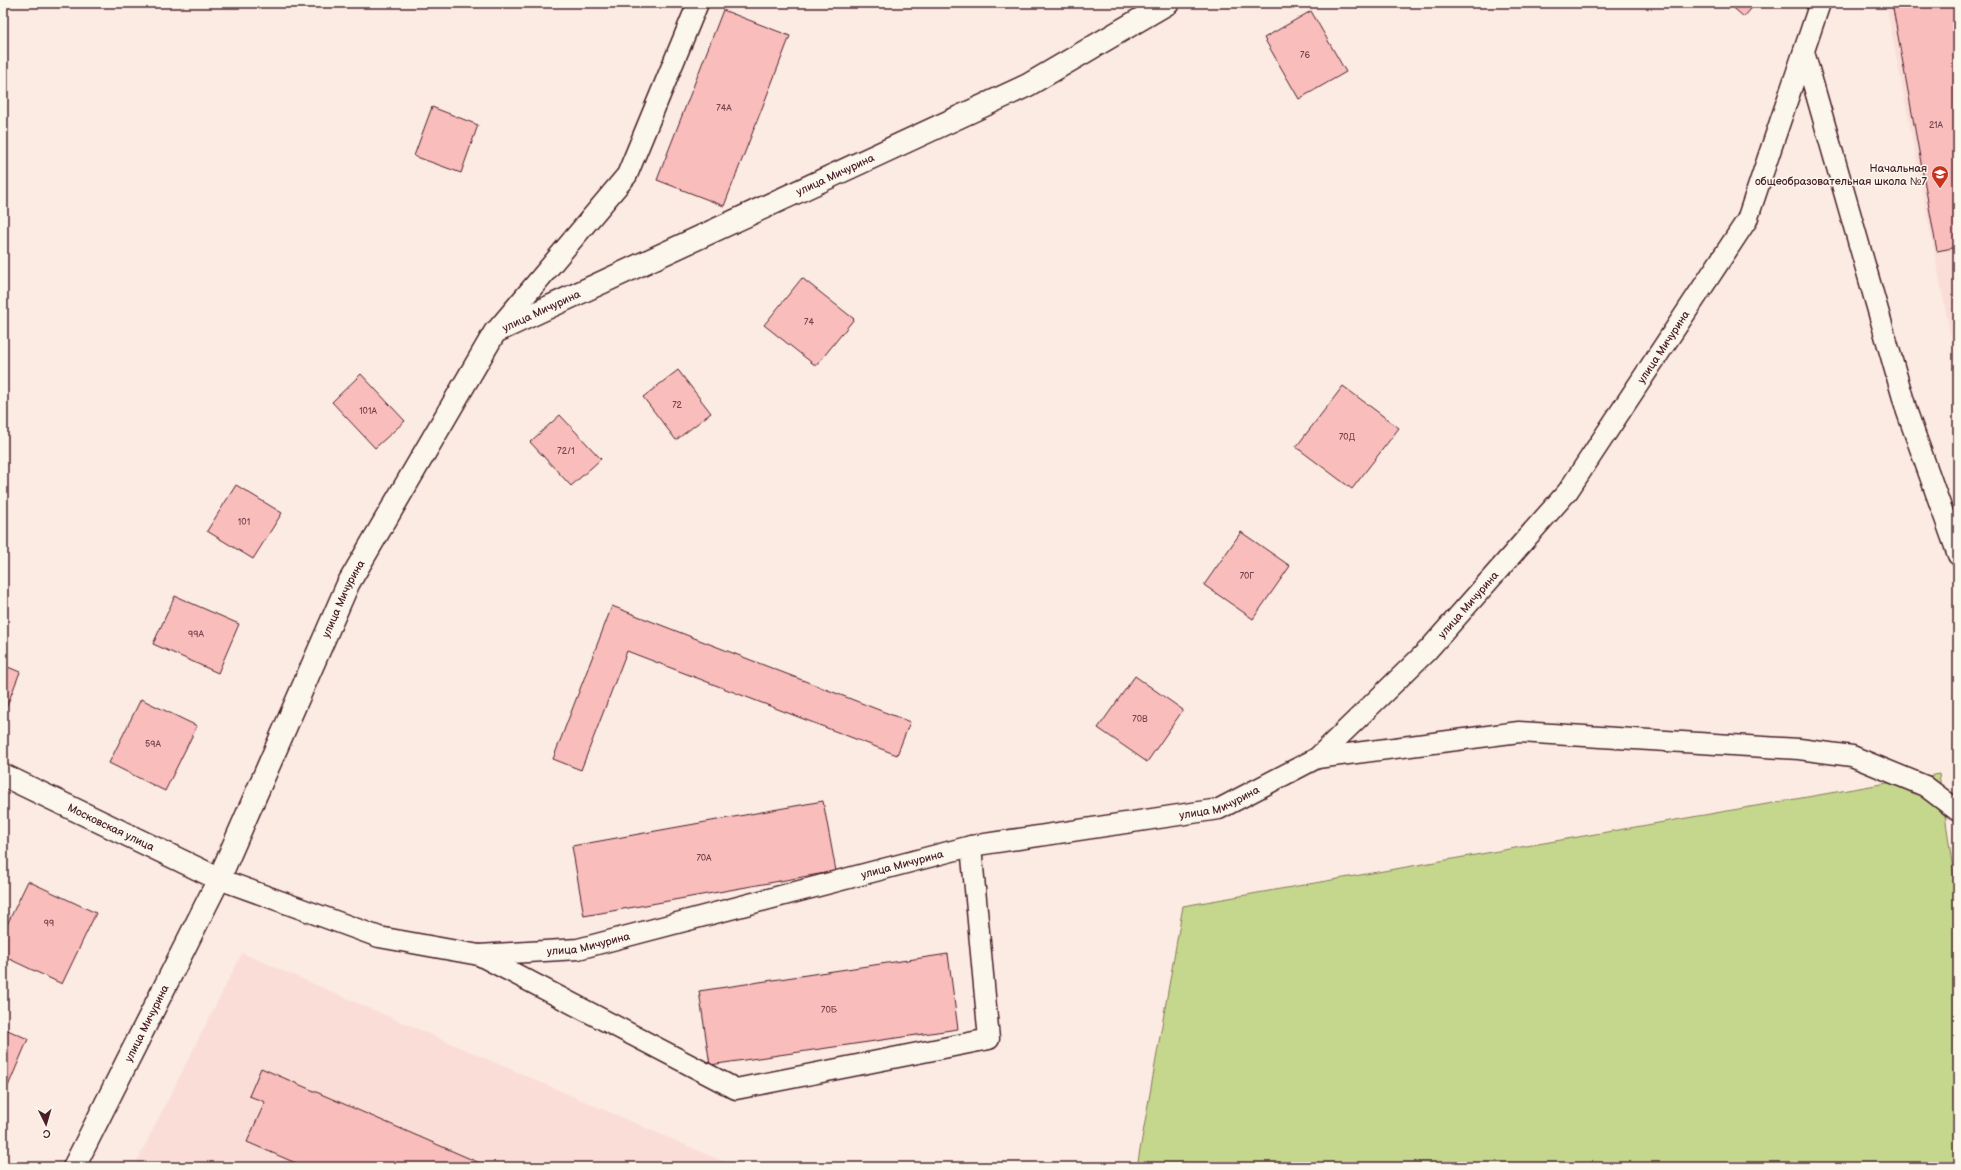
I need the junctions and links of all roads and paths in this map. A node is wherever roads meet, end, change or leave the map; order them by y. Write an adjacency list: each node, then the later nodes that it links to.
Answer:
1 (698, 3): 5 (lane, улица Мичурина)
2 (1168, 3): 5 (street, улица Мичурина)
3 (1820, 3): 4 (lane, улица Мичурина)
4 (1804, 52): 6 (lane); 7 (lane, улица Мичурина)
5 (495, 332): 11 (street, улица Мичурина)
6 (1958, 555)
7 (1317, 758): 9 (lane); 10 (lane, улица Мичурина)
8 (3, 775): 11 (street, Московская улица)
9 (1958, 811)
10 (971, 846): 12 (lane, улица Мичурина); 12 (lane)
11 (219, 879): 12 (lane, улица Мичурина); 13 (street, улица Мичурина)
12 (479, 955)
13 (74, 1167)

